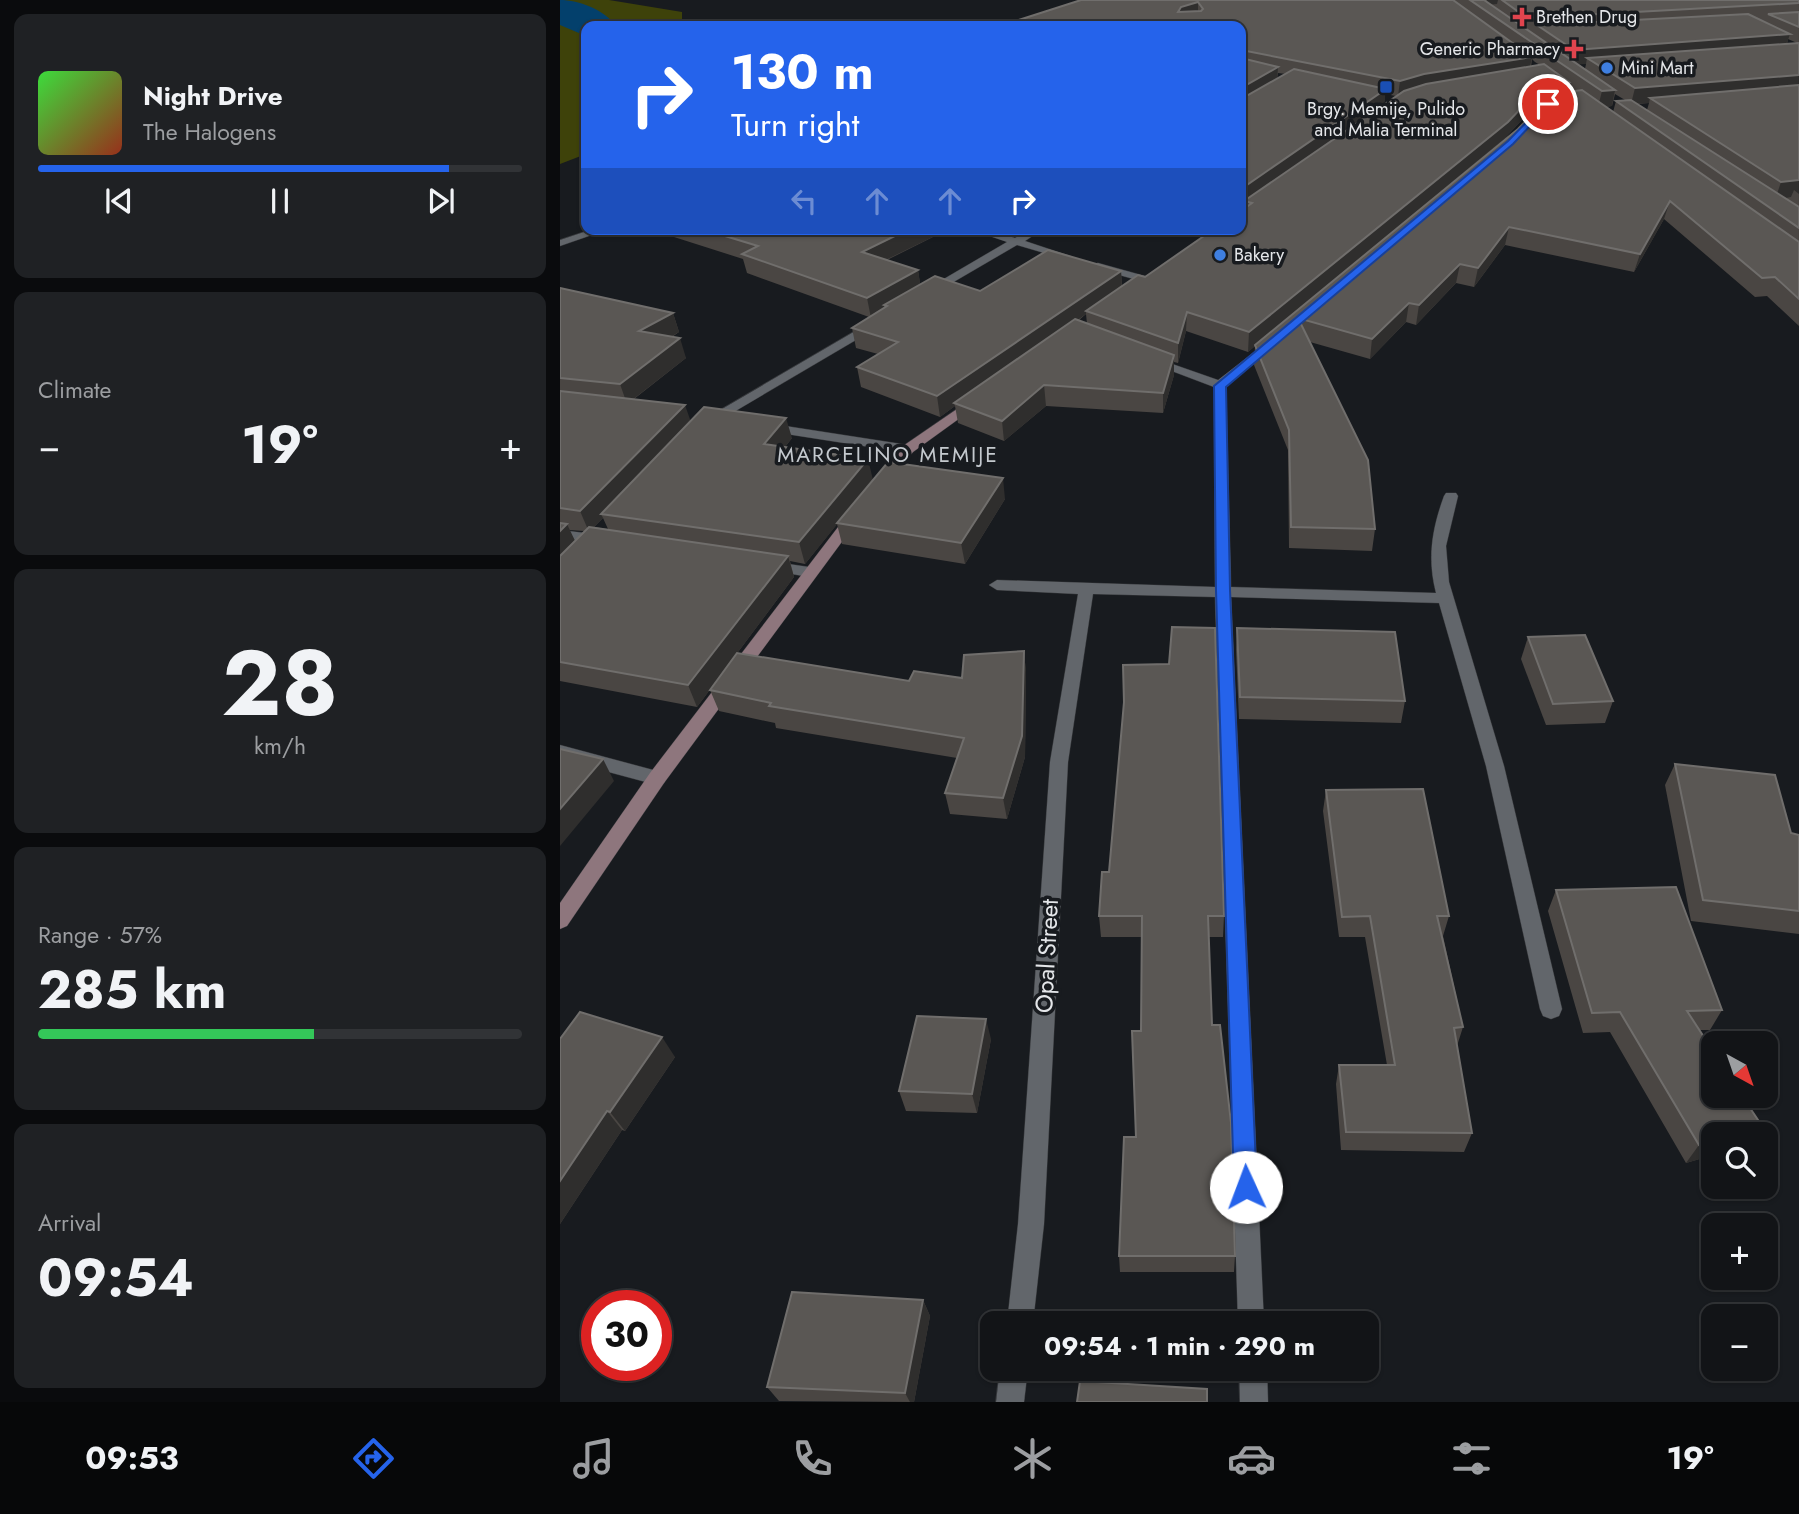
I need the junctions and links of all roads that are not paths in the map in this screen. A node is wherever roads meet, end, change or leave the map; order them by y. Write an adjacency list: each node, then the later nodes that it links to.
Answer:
1 (585, 235): 5 (street)
2 (993, 235): 4 (street)
3 (1028, 235): 4 (street)
4 (1016, 242): 6 (street); 7 (street)
5 (560, 243)
6 (1148, 280)
7 (921, 297)
8 (886, 317): 13 (street)
9 (1282, 333): 11 (street)
10 (1146, 359): 11 (street)
11 (1220, 386): 20 (street)
12 (984, 394): 13 (street)
13 (908, 449): 18 (street)
14 (1451, 496): 22 (street)
15 (560, 535): 16 (street)
16 (622, 543)
17 (756, 564): 18 (street)
18 (809, 572): 24 (street)
19 (997, 585): 21 (street)
20 (1223, 590): 21 (street); 22 (street); 28 (street)
21 (1086, 591): 27 (street, Opal Street)
22 (1445, 597): 26 (street)
23 (560, 752): 24 (street)
24 (657, 778): 25 (street)
25 (560, 920)
26 (1551, 1009)
27 (1021, 1311)
28 (1251, 1311)
29 (1012, 1381): 31 (street)
30 (1253, 1381): 32 (street)
31 (1010, 1402)
32 (1254, 1402)

